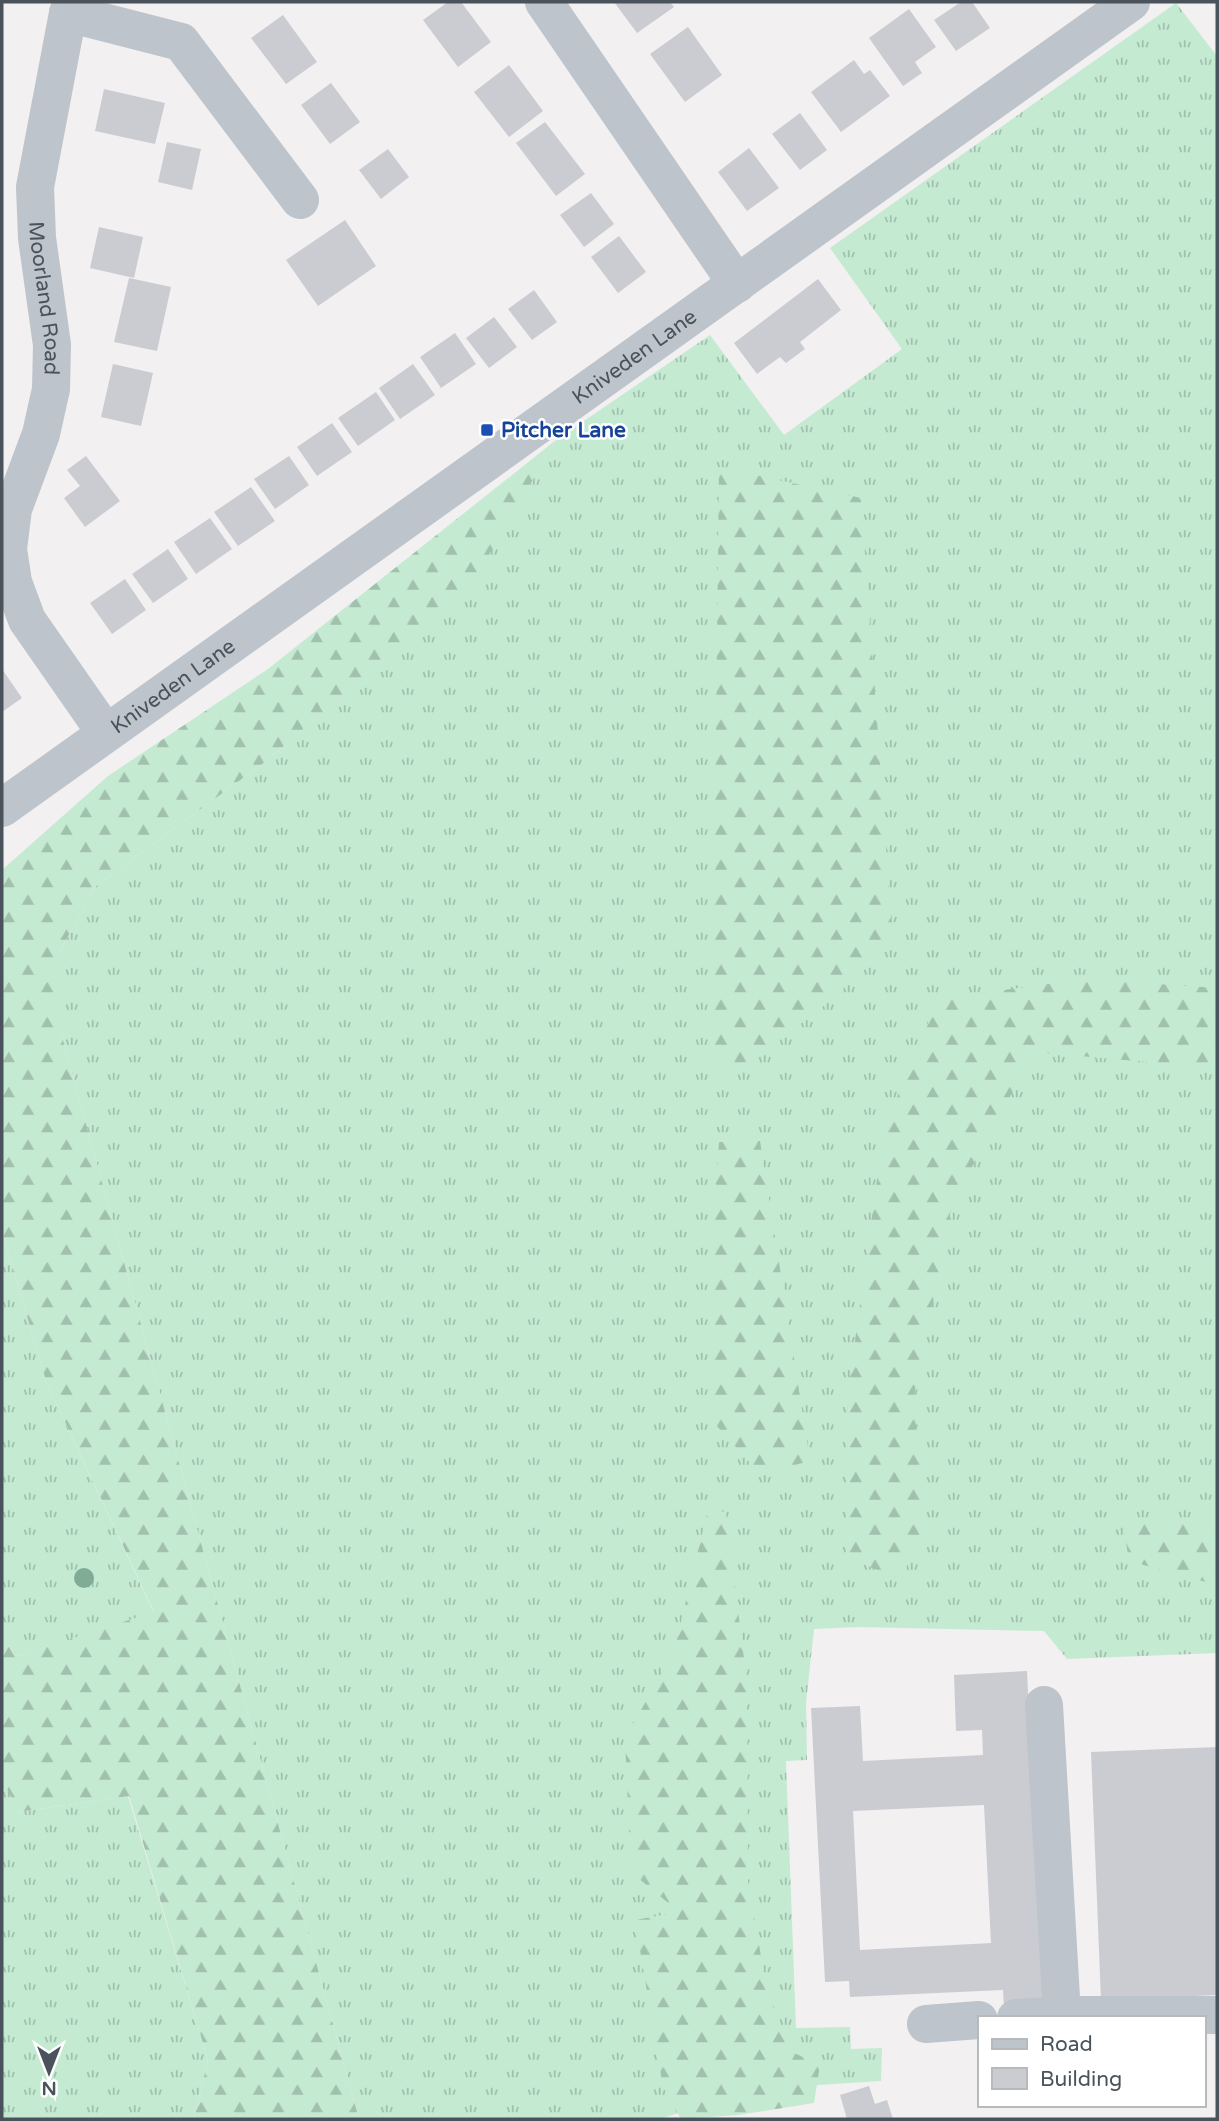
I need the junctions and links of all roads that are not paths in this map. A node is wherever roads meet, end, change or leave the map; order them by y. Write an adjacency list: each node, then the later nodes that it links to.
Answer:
1 (544, 2): 5 (street)
2 (1131, 2): 5 (street, Kniveden Lane)
3 (70, 8): 4 (street); 6 (street, Moorland Road)
4 (281, 193)
5 (737, 284): 6 (street, Kniveden Lane)
6 (105, 732): 7 (street, Kniveden Lane)
7 (2, 808)
8 (1044, 1704): 9 (street)
9 (1062, 2015): 10 (street); 11 (street)
10 (1217, 2015)
11 (1047, 2016)
12 (978, 2020): 13 (street)
13 (926, 2024)

